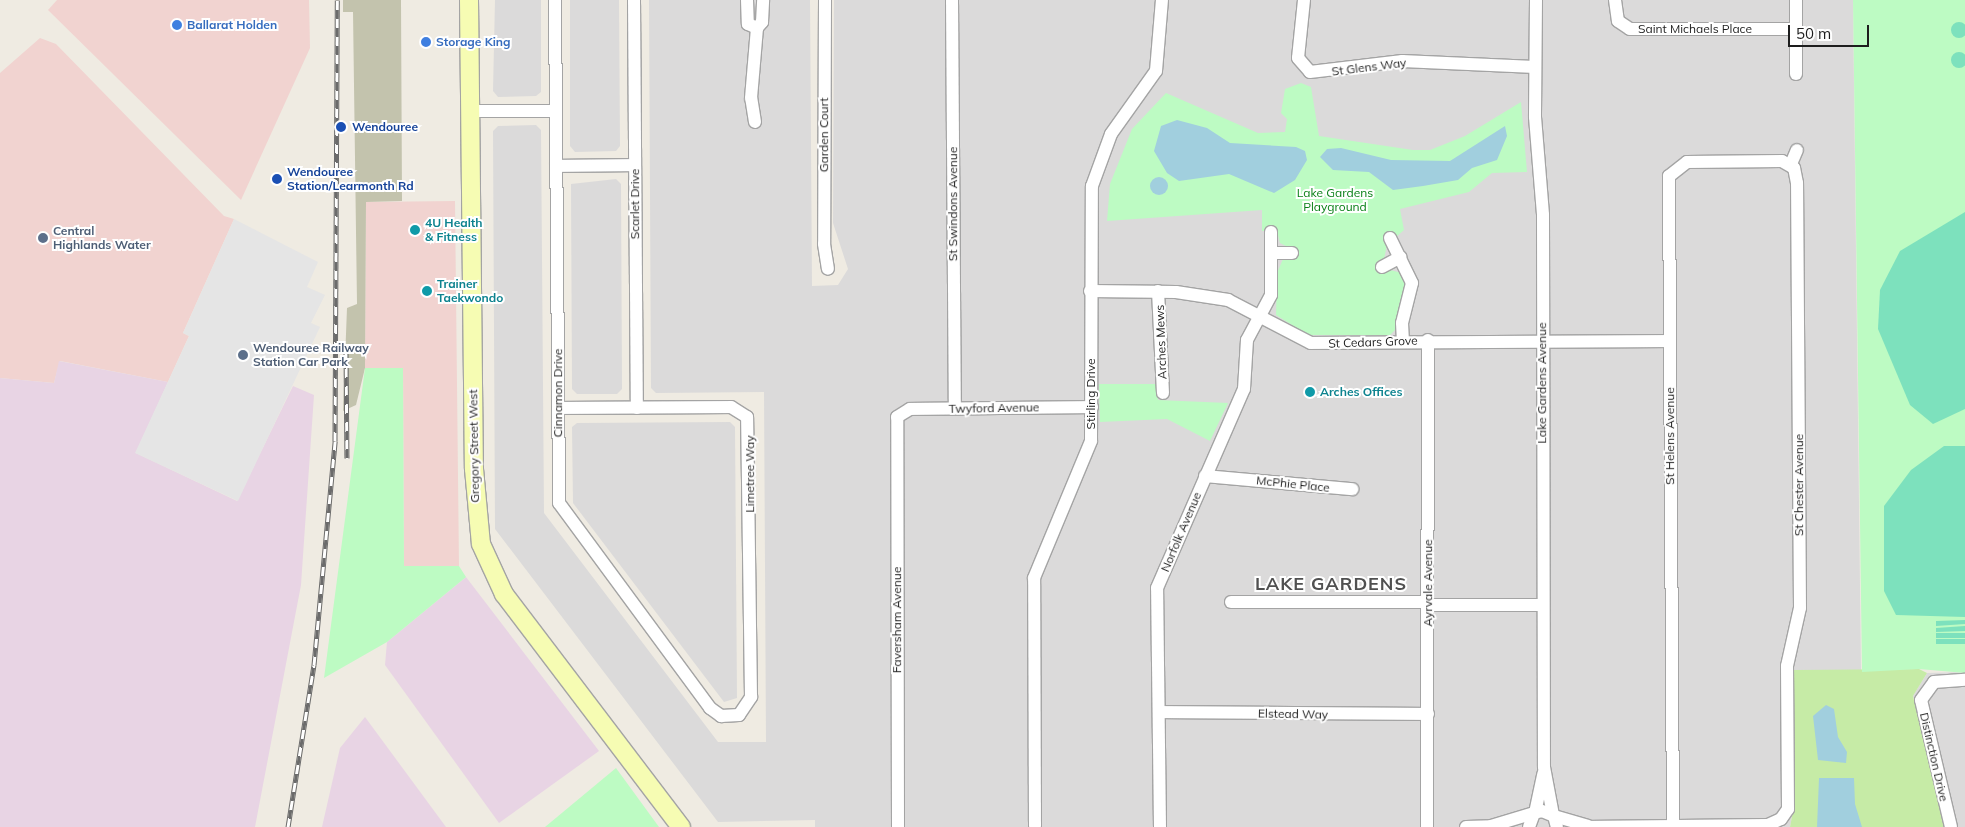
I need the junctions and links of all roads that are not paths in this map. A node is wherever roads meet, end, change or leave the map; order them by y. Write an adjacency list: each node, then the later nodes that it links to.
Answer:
1 (469, 0): 18 (main road, Gregory Street West)
2 (555, 0): 17 (street, Cinnamon Drive)
3 (634, 0): 22 (street, Scarlet Drive)
4 (825, 0): 30 (street, Garden Court)
5 (952, 0): 42 (street, St Swindons Avenue)
6 (1162, 0): 31 (street, Stirling Drive)
7 (1304, 0): 15 (street, St Glens Way)
8 (1536, 0): 15 (street, Lake Gardens Avenue)
9 (1615, 0): 14 (street, Saint Michaels Place)
10 (1796, 0): 14 (street)
11 (747, 5): 12 (street); 13 (street)
12 (763, 5): 13 (street)
13 (757, 28): 19 (street)
14 (1796, 28): 16 (street)
15 (1535, 67): 36 (street, Lake Gardens Avenue)
16 (1796, 74)
17 (556, 111): 18 (street); 23 (street, Cinnamon Drive)
18 (470, 112): 59 (main road, Gregory Street West)
19 (755, 122)
20 (1797, 150): 21 (street)
21 (1791, 164): 37 (street, St Helens Avenue); 58 (street, St Chester Avenue)
22 (635, 165): 23 (street); 41 (street, Scarlet Drive)
23 (556, 166): 40 (street, Cinnamon Drive)
24 (1271, 232): 26 (street, Norfolk Avenue)
25 (1390, 238): 28 (street)
26 (1272, 253): 27 (street); 33 (street, Norfolk Avenue)
27 (1292, 253)
28 (1401, 257): 29 (street); 34 (street)
29 (1382, 267)
30 (828, 269)
31 (1090, 291): 32 (street, St Cedars Grove); 39 (street, Stirling Drive)
32 (1158, 291): 33 (street, St Cedars Grove); 38 (street, Arches Mews)
33 (1261, 314): 34 (street, St Cedars Grove); 44 (street, Norfolk Avenue)
34 (1403, 340): 35 (street, St Cedars Grove)
35 (1428, 340): 36 (street, St Cedars Grove); 47 (street, Ayrvale Avenue)
36 (1542, 340): 37 (street, St Cedars Grove); 48 (street, Lake Gardens Avenue)
37 (1669, 341): 56 (street, St Helens Avenue)
38 (1163, 393)
39 (1092, 407): 42 (street, Twyford Avenue); 61 (street, Stirling Drive)
40 (558, 408): 41 (street, Limetree Way); 52 (street, Cinnamon Drive)
41 (637, 408): 52 (street, Limetree Way)
42 (955, 408): 43 (street, Twyford Avenue)
43 (899, 414): 60 (street, Faversham Avenue)
44 (1205, 476): 45 (street, McPhie Place); 50 (street, Norfolk Avenue)
45 (1352, 489)
46 (1231, 602): 47 (street)
47 (1428, 604): 48 (street); 51 (street, Ayrvale Avenue)
48 (1543, 605): 53 (street, Lake Gardens Avenue)
49 (1965, 680): 68 (street, Distinction Drive)
50 (1159, 712): 51 (street, Elstead Way); 63 (street, Norfolk Avenue)
51 (1428, 714): 64 (street, Ayrvale Avenue)
52 (736, 716)
53 (1544, 767): 54 (street, Lake Gardens Avenue); 55 (street, Lake Gardens Avenue)
54 (1534, 813): 55 (street); 57 (street); 66 (street, Lake Gardens Avenue)
55 (1554, 820): 67 (street)
56 (1673, 825): 58 (street); 67 (street)
57 (1494, 826): 65 (street)
58 (1694, 826)
59 (681, 827)
60 (898, 827)
61 (1034, 827): 62 (street)
62 (1039, 827)
63 (1160, 827)
64 (1427, 827)
65 (1466, 827)
66 (1529, 827)
67 (1586, 827)
68 (1950, 827)

